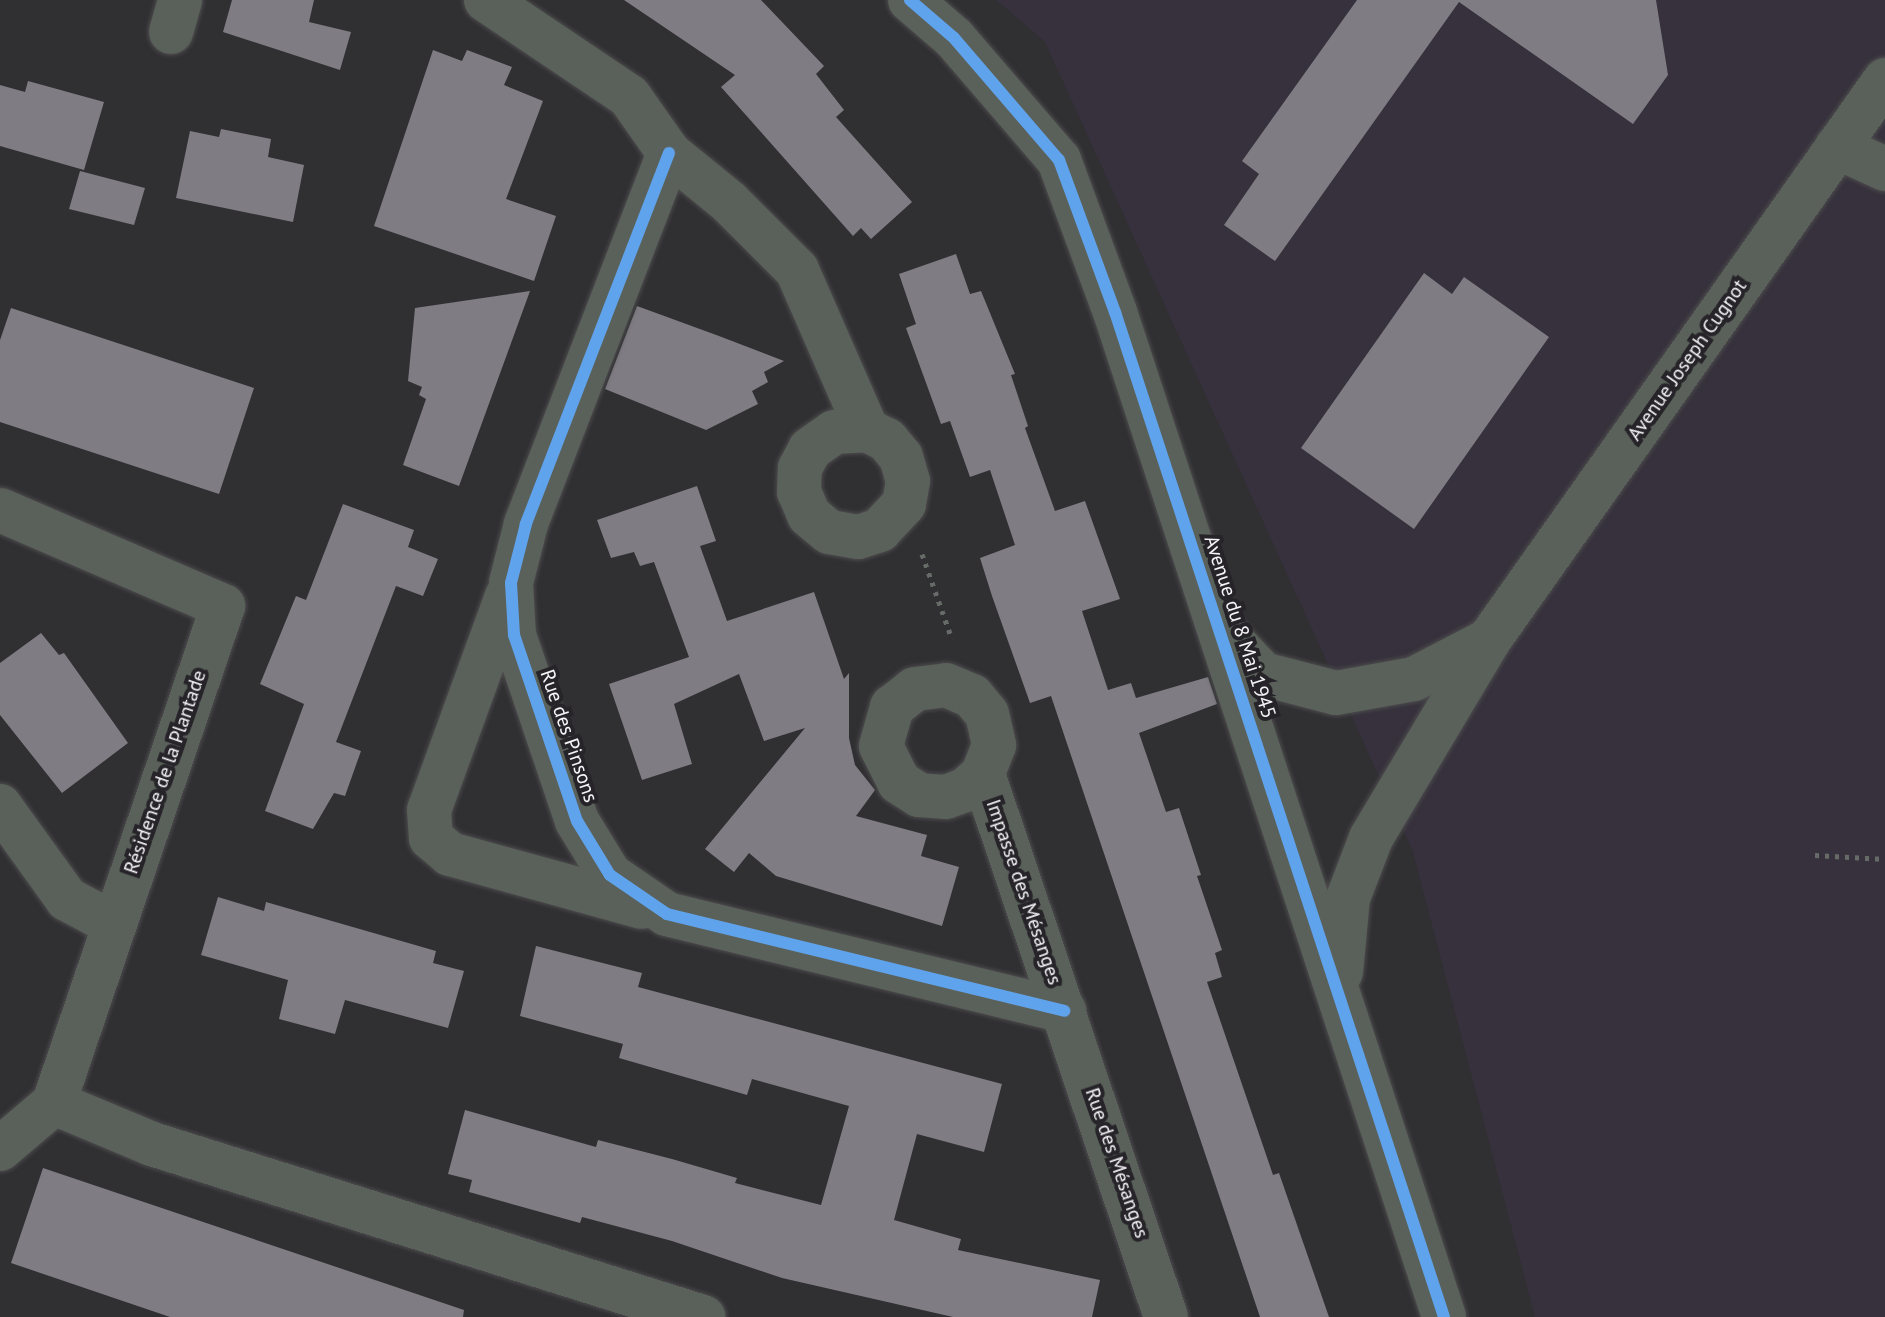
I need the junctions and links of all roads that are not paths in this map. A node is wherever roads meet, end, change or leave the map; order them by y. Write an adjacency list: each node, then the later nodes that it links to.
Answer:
1 (486, 0): 5 (street)
2 (910, 0): 10 (street, Avenue du 8 Mai 1945)
3 (1885, 80): 4 (street, Avenue Joseph Cugnot)
4 (1837, 147): 6 (street); 11 (street, Avenue Joseph Cugnot)
5 (669, 153): 7 (street); 9 (street, Rue des Pinsons)
6 (1885, 169)
7 (867, 430): 7 (street)
8 (0, 510): 15 (street, Résidence de la Plantade)
9 (511, 583): 14 (street, Rue des Pinsons); 14 (street, Rue des Pinsons)
10 (1220, 629): 11 (street, Avenue Joseph Cugnot); 16 (street, Avenue du 8 Mai 1945)
11 (1489, 640): 16 (street, Avenue Joseph Cugnot)
12 (983, 774): 12 (street, Impasse des Mésanges); 17 (street, Impasse des Mésanges)
13 (0, 806): 15 (street)
14 (667, 914): 17 (street, Rue des Pinsons)
15 (112, 923): 18 (street, Résidence de la Plantade)
16 (1339, 990): 22 (street, Avenue du 8 Mai 1945)
17 (1064, 1011): 21 (street, Rue des Mésanges)
18 (54, 1103): 19 (street); 20 (street)
19 (0, 1149)
20 (703, 1317)
21 (1166, 1317)
22 (1444, 1317)

